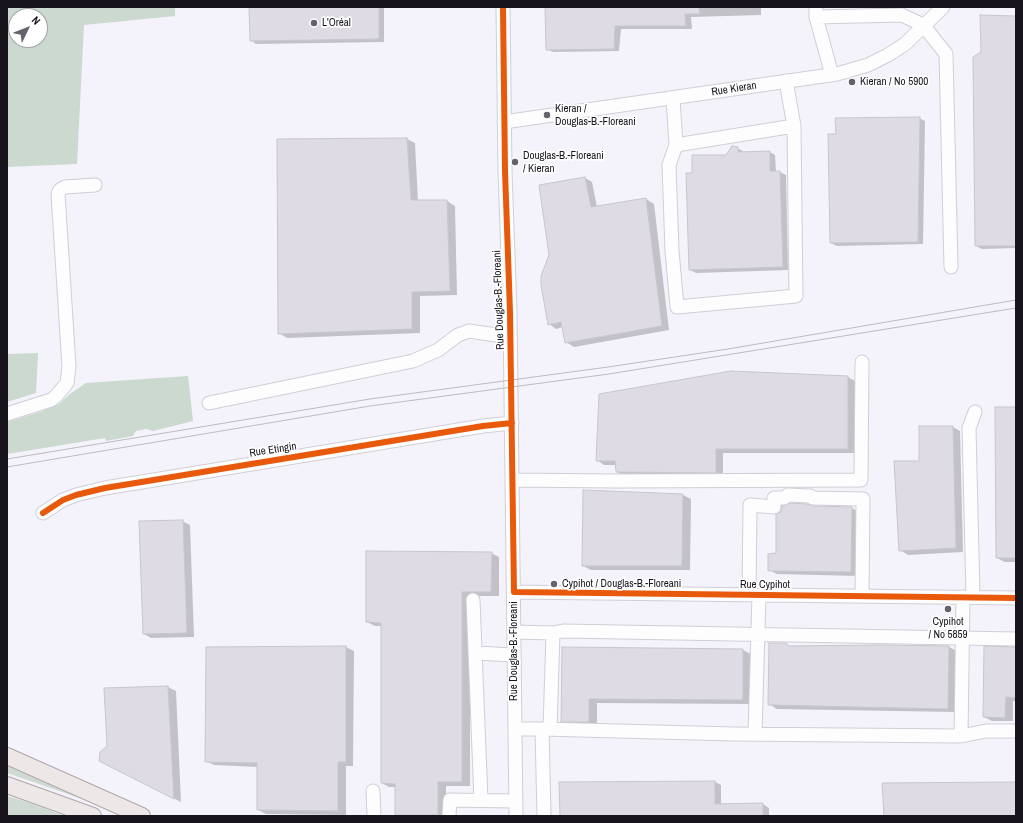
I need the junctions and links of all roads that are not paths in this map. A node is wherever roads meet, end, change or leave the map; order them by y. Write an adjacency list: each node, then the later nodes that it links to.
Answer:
1 (503, 7): 8 (street, Rue Douglas-B.-Floreani)
2 (943, 7): 4 (street, Rue Kieran)
3 (816, 12): 4 (street); 5 (street)
4 (923, 25): 5 (street, Rue Kieran); 12 (street)
5 (832, 75): 6 (street, Rue Kieran)
6 (786, 81): 7 (street, Rue Kieran); 9 (street)
7 (673, 98): 8 (street, Rue Kieran); 10 (street)
8 (504, 122): 13 (street, Rue Douglas-B.-Floreani)
9 (794, 126): 10 (street); 10 (street)
10 (676, 145)
11 (95, 186): 17 (street)
12 (951, 267)
13 (510, 337): 15 (street); 18 (street, Rue Douglas-B.-Floreani)
14 (862, 362): 19 (street)
15 (209, 403)
16 (975, 412): 24 (street)
17 (7, 414)
18 (512, 423): 19 (street, Rue Douglas-B.-Floreani); 20 (street, Rue Etingin)
19 (513, 480): 21 (street, Rue Douglas-B.-Floreani)
20 (43, 513)
21 (514, 592): 22 (street, Rue Cypihot); 27 (street, Rue Douglas-B.-Floreani)
22 (754, 595): 23 (street, Rue Cypihot); 23 (street); 29 (street)
23 (862, 596): 24 (street, Rue Cypihot)
24 (968, 597): 25 (street, Rue Cypihot); 30 (street)
25 (1016, 598)
26 (473, 600): 32 (street)
27 (514, 632): 28 (street); 33 (street, Rue Douglas-B.-Floreani)
28 (553, 633): 29 (street); 35 (street)
29 (758, 635): 30 (street); 37 (street)
30 (963, 639): 31 (street); 38 (street)
31 (1016, 639)
32 (475, 653): 33 (street); 42 (street)
33 (514, 655): 34 (street, Rue Douglas-B.-Floreani)
34 (515, 729): 35 (street); 43 (street, Rue Douglas-B.-Floreani)
35 (546, 729): 37 (street); 49 (street)
36 (1016, 731): 38 (street)
37 (755, 734): 38 (street)
38 (961, 736)
39 (7, 756): 45 (main road)
40 (7, 785): 44 (main road)
41 (372, 791): 46 (street)
42 (481, 800): 43 (street); 47 (street)
43 (516, 801): 48 (street, Rue Douglas-B.-Floreani)
44 (93, 816)
45 (142, 816)
46 (374, 816)
47 (449, 816)
48 (516, 816)
49 (544, 816)

